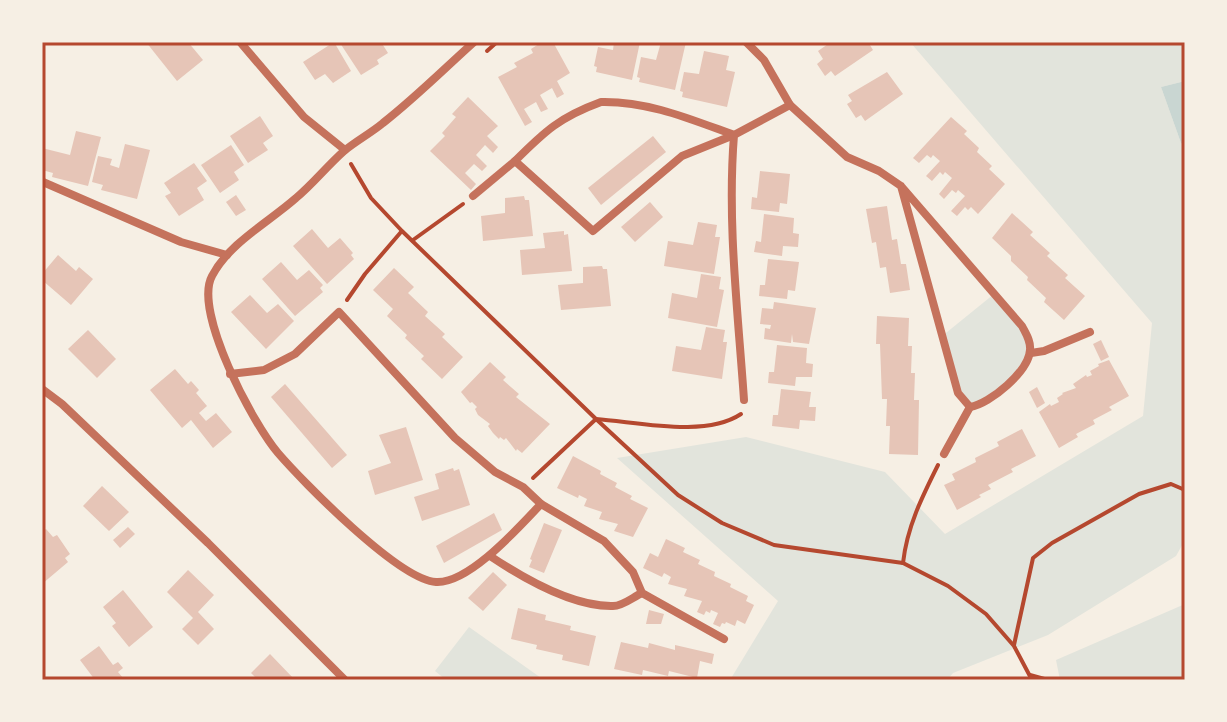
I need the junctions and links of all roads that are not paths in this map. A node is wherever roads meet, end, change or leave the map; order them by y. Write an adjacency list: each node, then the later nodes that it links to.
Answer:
1 (240, 42): 6 (street)
2 (474, 42): 6 (street)
3 (746, 42): 4 (street)
4 (790, 105): 5 (street); 9 (street)
5 (734, 135): 7 (street); 7 (street); 16 (street)
6 (345, 150): 11 (street)
7 (515, 161): 10 (street)
8 (43, 182): 11 (street)
9 (901, 186): 13 (street); 17 (street)
10 (473, 196)
11 (227, 255): 14 (street)
12 (1090, 332): 13 (street)
13 (1031, 353): 17 (street)
14 (230, 374): 19 (street); 20 (street)
15 (42, 389): 23 (street)
16 (744, 400)
17 (970, 407): 18 (street)
18 (944, 454)
19 (541, 504): 20 (street); 21 (street)
20 (490, 556): 21 (street)
21 (642, 593): 22 (street)
22 (724, 639)
23 (345, 680)

